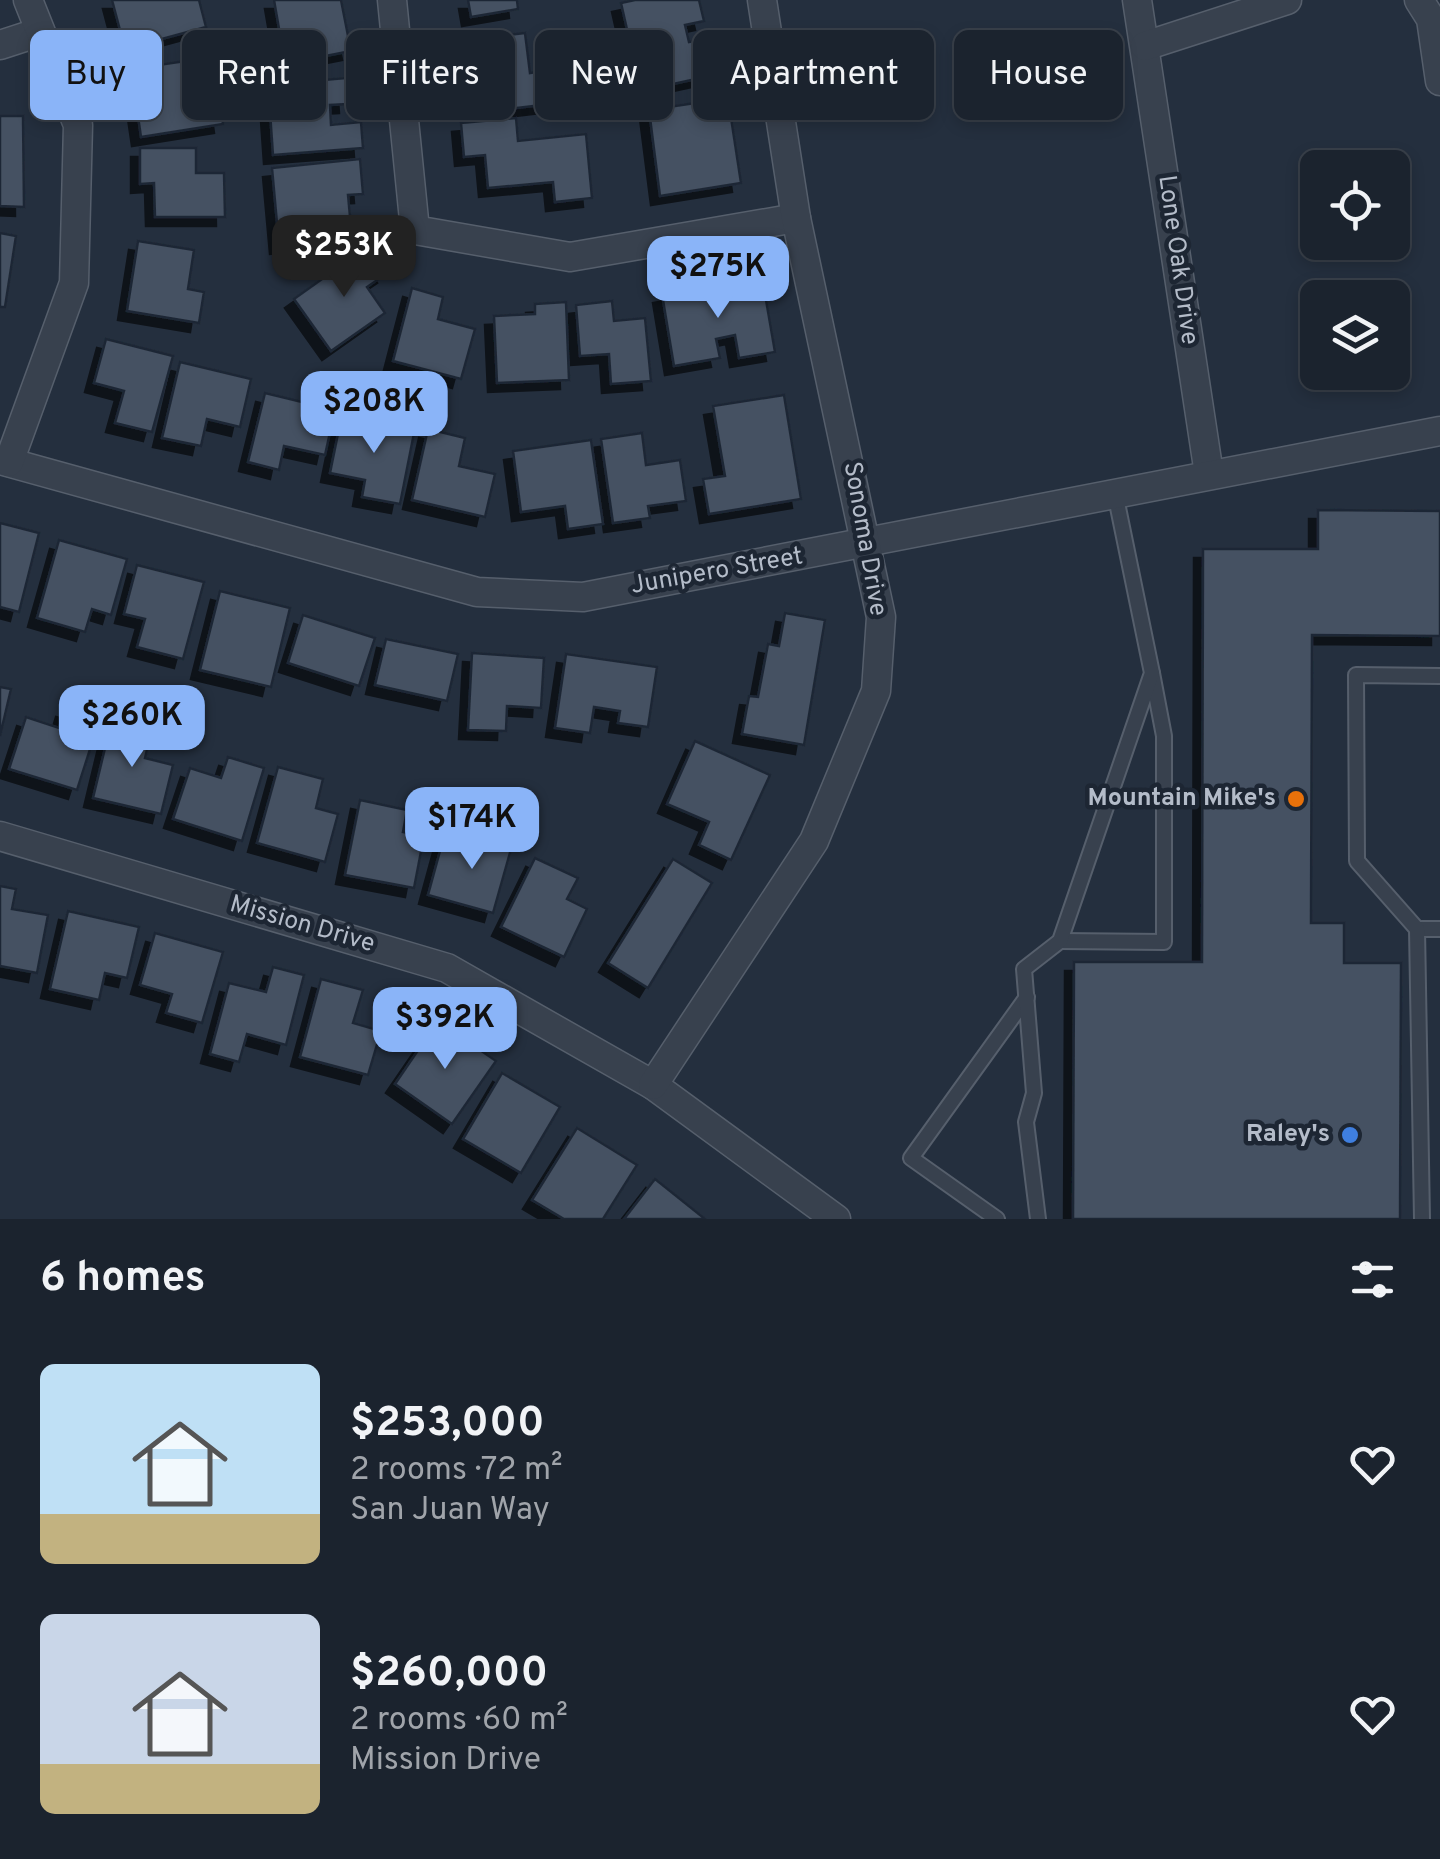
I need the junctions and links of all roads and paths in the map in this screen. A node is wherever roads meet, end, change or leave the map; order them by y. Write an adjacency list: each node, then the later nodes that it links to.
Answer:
1 (28, 0): 7 (street)
2 (392, 0): 13 (street)
3 (762, 0): 13 (street, Sonoma Drive)
4 (1137, 0): 10 (street, Lone Oak Drive)
5 (1287, 0): 10 (street)
6 (1420, 0): 11 (street)
7 (39, 30)
8 (30, 35): 9 (street)
9 (0, 45)
10 (1146, 46): 16 (street, Lone Oak Drive)
11 (1440, 81)
12 (76, 120): 15 (street)
13 (796, 218): 18 (street, Sonoma Drive)
14 (1440, 431): 16 (street, Junipero Street)
15 (4, 461): 18 (street, Junipero Street)
16 (1209, 474): 17 (street, Junipero Street)
17 (1114, 492): 18 (street, Junipero Street); 19 (lane)
18 (869, 544): 26 (street, Sonoma Drive)
19 (1152, 672): 24 (lane); 24 (lane)
20 (1440, 676): 22 (lane)
21 (0, 836): 26 (street, Mission Drive)
22 (1417, 929): 23 (lane); 30 (lane)
23 (1440, 929)
24 (1060, 942): 25 (lane)
25 (1027, 998): 28 (lane); 29 (lane)
26 (653, 1085): 27 (street, Mission Drive)
27 (836, 1219)
28 (998, 1219)
29 (1038, 1219)
30 (1422, 1219)

